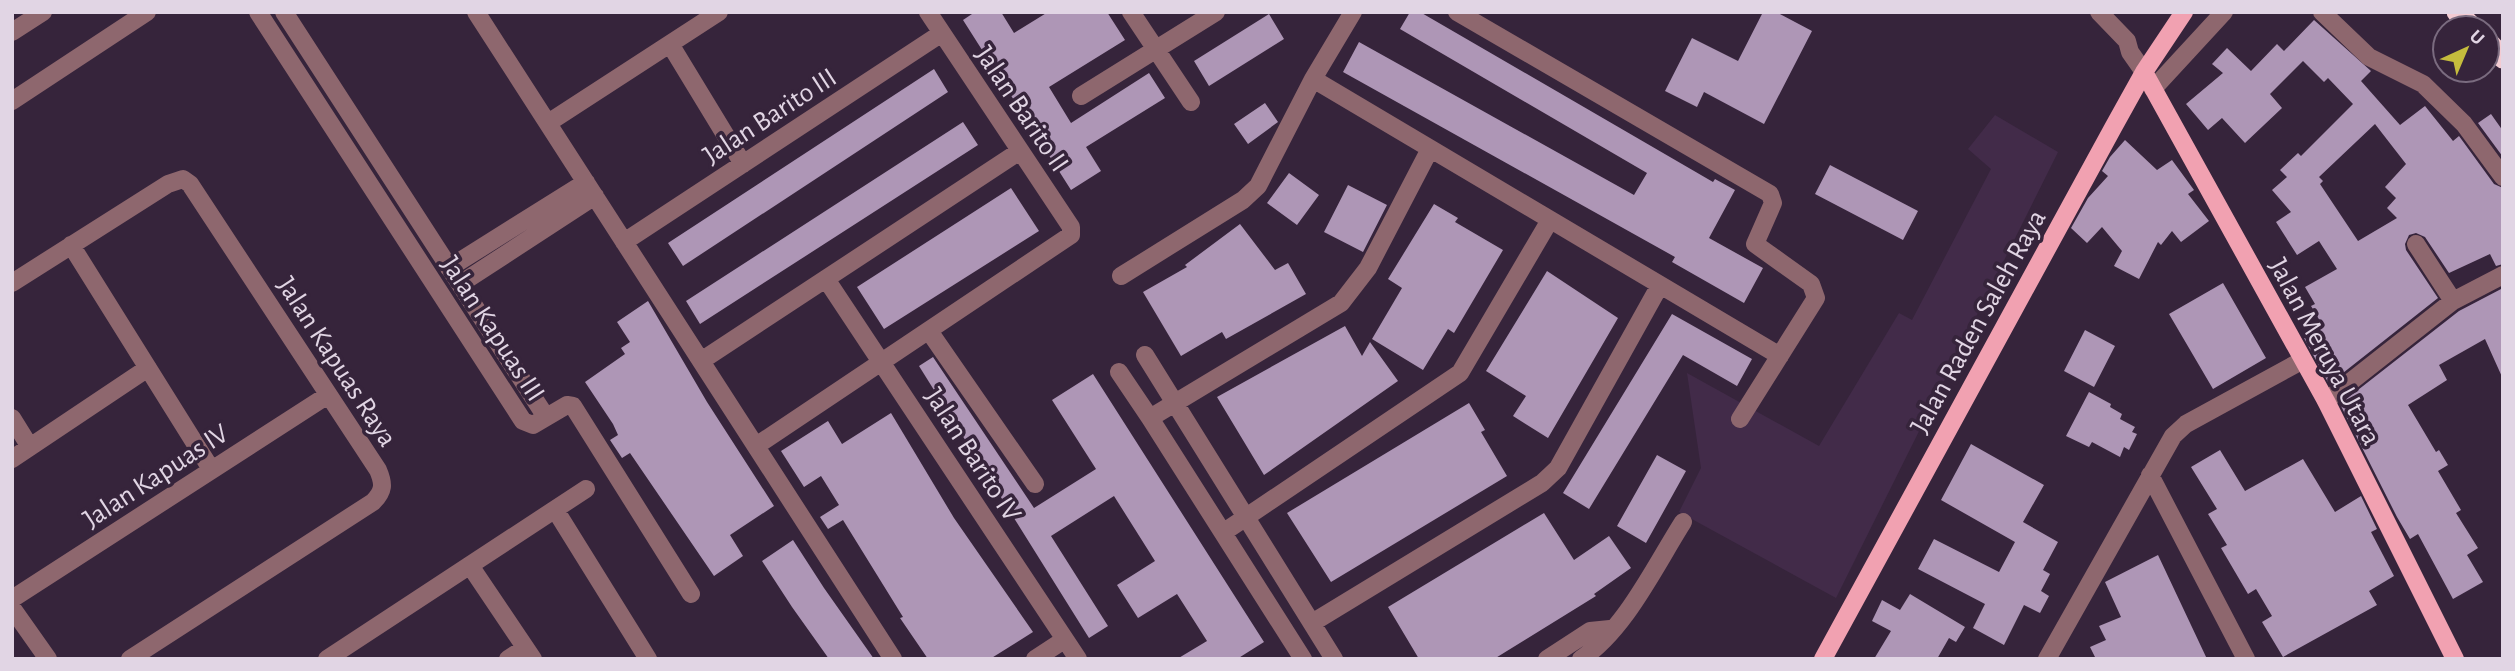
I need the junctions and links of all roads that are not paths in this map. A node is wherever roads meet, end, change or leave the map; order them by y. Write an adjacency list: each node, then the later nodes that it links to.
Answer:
1 (43, 12): 16 (street)
2 (147, 12): 24 (street)
3 (258, 12): 55 (street, Jalan Kapuas III)
4 (284, 12): 36 (street, Jalan Kapuas III)
5 (476, 12): 26 (street)
6 (719, 12): 18 (street)
7 (928, 12): 17 (street, Jalan Barito II)
8 (1131, 12): 19 (street)
9 (1216, 12): 19 (street)
10 (1353, 12): 21 (street)
11 (1457, 12): 46 (street)
12 (2099, 12): 20 (street)
13 (2184, 12): 20 (main road, Jalan Raden Saleh Raya)
14 (2224, 12): 22 (street)
15 (2322, 12): 30 (street)
16 (12, 32)
17 (942, 33): 28 (street, Jalan Barito II); 29 (street, Jalan Barito III)
18 (670, 44): 26 (street); 29 (street)
19 (1156, 51): 23 (street); 25 (street)
20 (2144, 72): 22 (main road, Jalan Meruya Utara); 91 (main road, Jalan Raden Saleh Raya)
21 (1312, 79): 27 (street); 38 (street)
22 (2153, 89): 48 (main road, Jalan Meruya Utara)
23 (1081, 96)
24 (12, 101)
25 (1191, 102)
26 (548, 123): 31 (street)
27 (1430, 149): 32 (street); 54 (street)
28 (1020, 151): 39 (street); 44 (street, Jalan Barito II)
29 (743, 164): 33 (street, Jalan Barito III)
30 (2503, 177)
31 (590, 189): 33 (street); 36 (street); 41 (street)
32 (1550, 220): 42 (street); 67 (street)
33 (624, 242): 47 (street)
34 (2416, 244): 43 (street)
35 (71, 245): 40 (street, Jalan Kapuas Raya); 50 (street); 52 (street, Jalan Kapuas Raya)
36 (449, 268): 41 (street, Jalan Kapuas III)
37 (2503, 275): 43 (street)
38 (1121, 276)
39 (826, 279): 47 (street); 49 (street, Jalan Barito IV)
40 (13, 280)
41 (460, 284): 55 (street, Jalan Kapuas III)
42 (1660, 285): 46 (street); 74 (street)
43 (2453, 301): 53 (street)
44 (929, 331): 49 (street); 64 (street)
45 (1145, 355): 54 (street)
46 (1780, 356): 58 (street)
47 (701, 360): 59 (street)
48 (2303, 360): 53 (main road, Jalan Meruya Utara); 63 (street)
49 (882, 362): 59 (street); 76 (street, Jalan Barito IV)
50 (148, 368): 60 (street); 62 (street)
51 (1119, 372): 57 (street)
52 (327, 395): 62 (street, Jalan Kapuas IV); 81 (street, Jalan Kapuas Raya)
53 (2326, 401): 93 (main road, Jalan Meruya Utara)
54 (1176, 403): 57 (street); 67 (street)
55 (546, 417): 71 (street)
56 (12, 418): 60 (street)
57 (1150, 418): 69 (street)
58 (1741, 419)
59 (756, 446): 84 (street)
60 (30, 447): 61 (street)
61 (12, 459)
62 (211, 469): 72 (street, Jalan Kapuas IV)
63 (2150, 475): 78 (street); 92 (street)
64 (1035, 484)
65 (586, 489): 66 (street)
66 (556, 511): 70 (street); 83 (street)
67 (1246, 517): 69 (street); 74 (street)
68 (1683, 522): 75 (street)
69 (1224, 532): 87 (street)
70 (471, 567): 77 (street); 79 (street)
71 (691, 594)
72 (12, 599)
73 (12, 608): 80 (street)
74 (1312, 623): 88 (street)
75 (1610, 629): 89 (street); 90 (street)
76 (1064, 640): 85 (street); 86 (street, Jalan Barito IV)
77 (529, 653): 82 (street)
78 (2055, 654)
79 (335, 657)
80 (48, 659)
81 (130, 659)
82 (508, 659)
83 (648, 659)
84 (894, 659)
85 (1034, 659)
86 (1078, 659)
87 (1303, 659)
88 (1334, 659)
89 (1547, 659)
90 (1581, 659)
91 (1823, 659)
92 (2246, 659)
93 (2455, 659)

